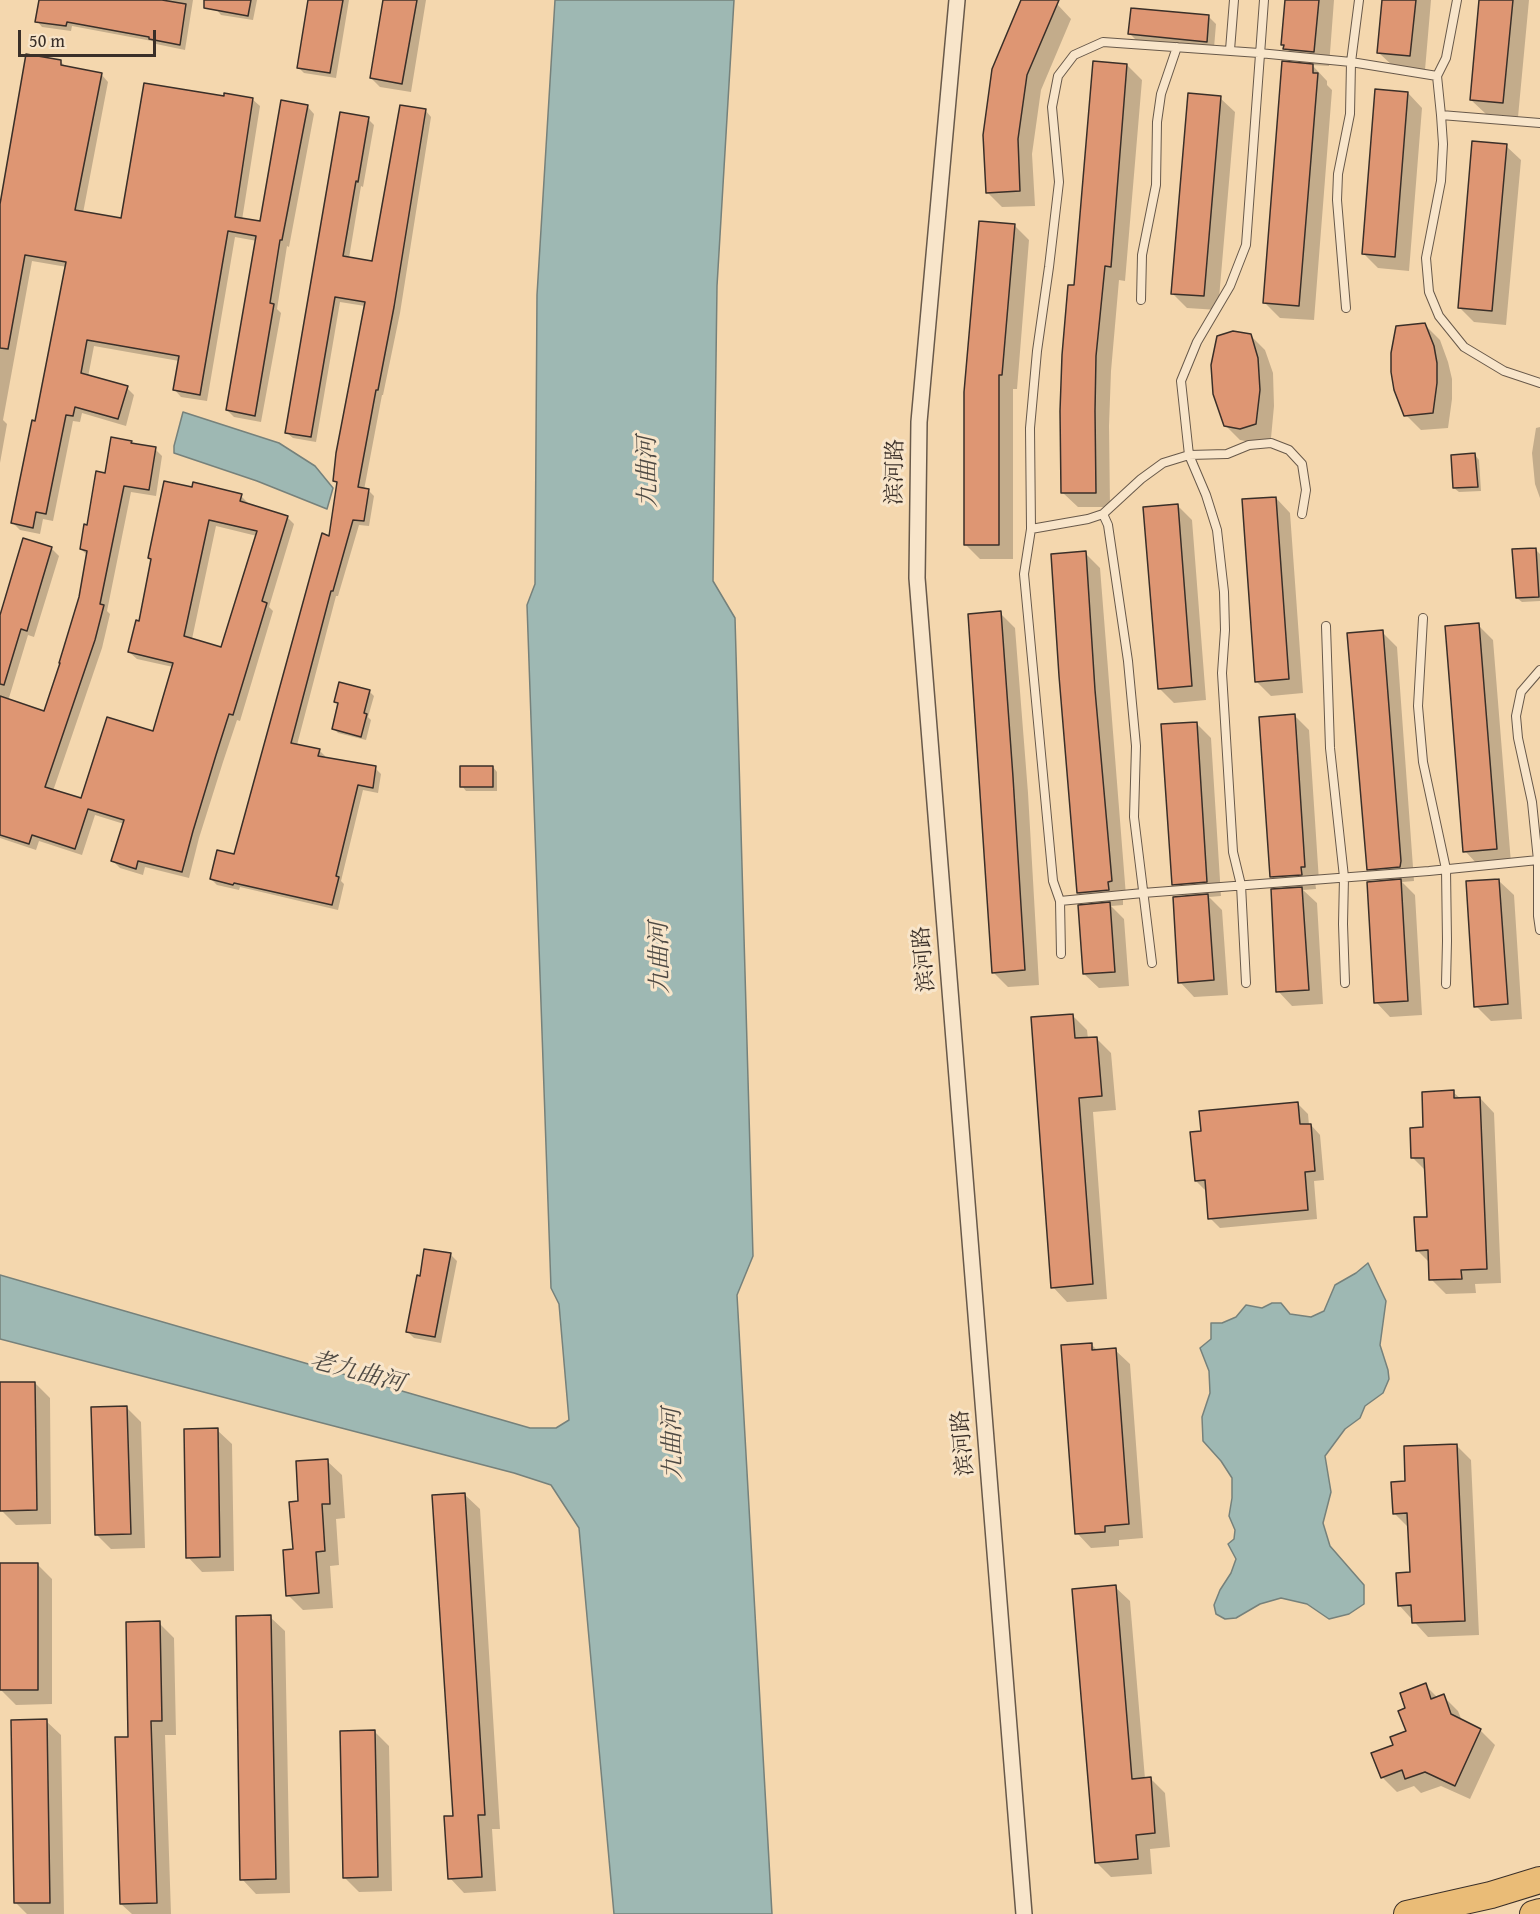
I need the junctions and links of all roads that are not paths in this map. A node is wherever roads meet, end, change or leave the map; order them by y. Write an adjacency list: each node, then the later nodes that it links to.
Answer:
1 (957, 0): 37 (street, 滨河路)
2 (1234, 0): 7 (lane)
3 (1264, 0): 8 (lane)
4 (1359, 0): 9 (lane)
5 (1457, 0): 10 (lane)
6 (1177, 47): 7 (lane); 13 (lane); 19 (lane)
7 (1230, 50): 8 (lane)
8 (1259, 53): 9 (lane); 16 (lane)
9 (1351, 62): 10 (lane); 14 (lane)
10 (1437, 76): 11 (lane)
11 (1441, 114): 12 (lane); 15 (lane)
12 (1540, 123)
13 (1141, 300)
14 (1346, 308)
15 (1540, 383)
16 (1189, 455): 17 (lane); 18 (lane); 26 (lane)
17 (1103, 514): 19 (lane); 27 (lane)
18 (1302, 514)
19 (1030, 529): 28 (lane)
20 (1423, 618): 24 (lane)
21 (1326, 626): 25 (lane)
22 (1540, 670): 23 (lane)
23 (1538, 860): 24 (lane); 29 (lane)
24 (1446, 869): 25 (lane); 34 (lane)
25 (1344, 877): 26 (lane); 33 (lane)
26 (1241, 885): 27 (lane); 32 (lane)
27 (1143, 892): 28 (lane); 31 (lane)
28 (1060, 901): 30 (lane)
29 (1540, 930)
30 (1061, 954)
31 (1152, 963)
32 (1245, 983)
33 (1345, 983)
34 (1446, 984)
35 (1540, 1880): 38 (main road)
36 (1540, 1912): 39 (main road)
37 (1024, 1914)
38 (1407, 1914)
39 (1533, 1914)

